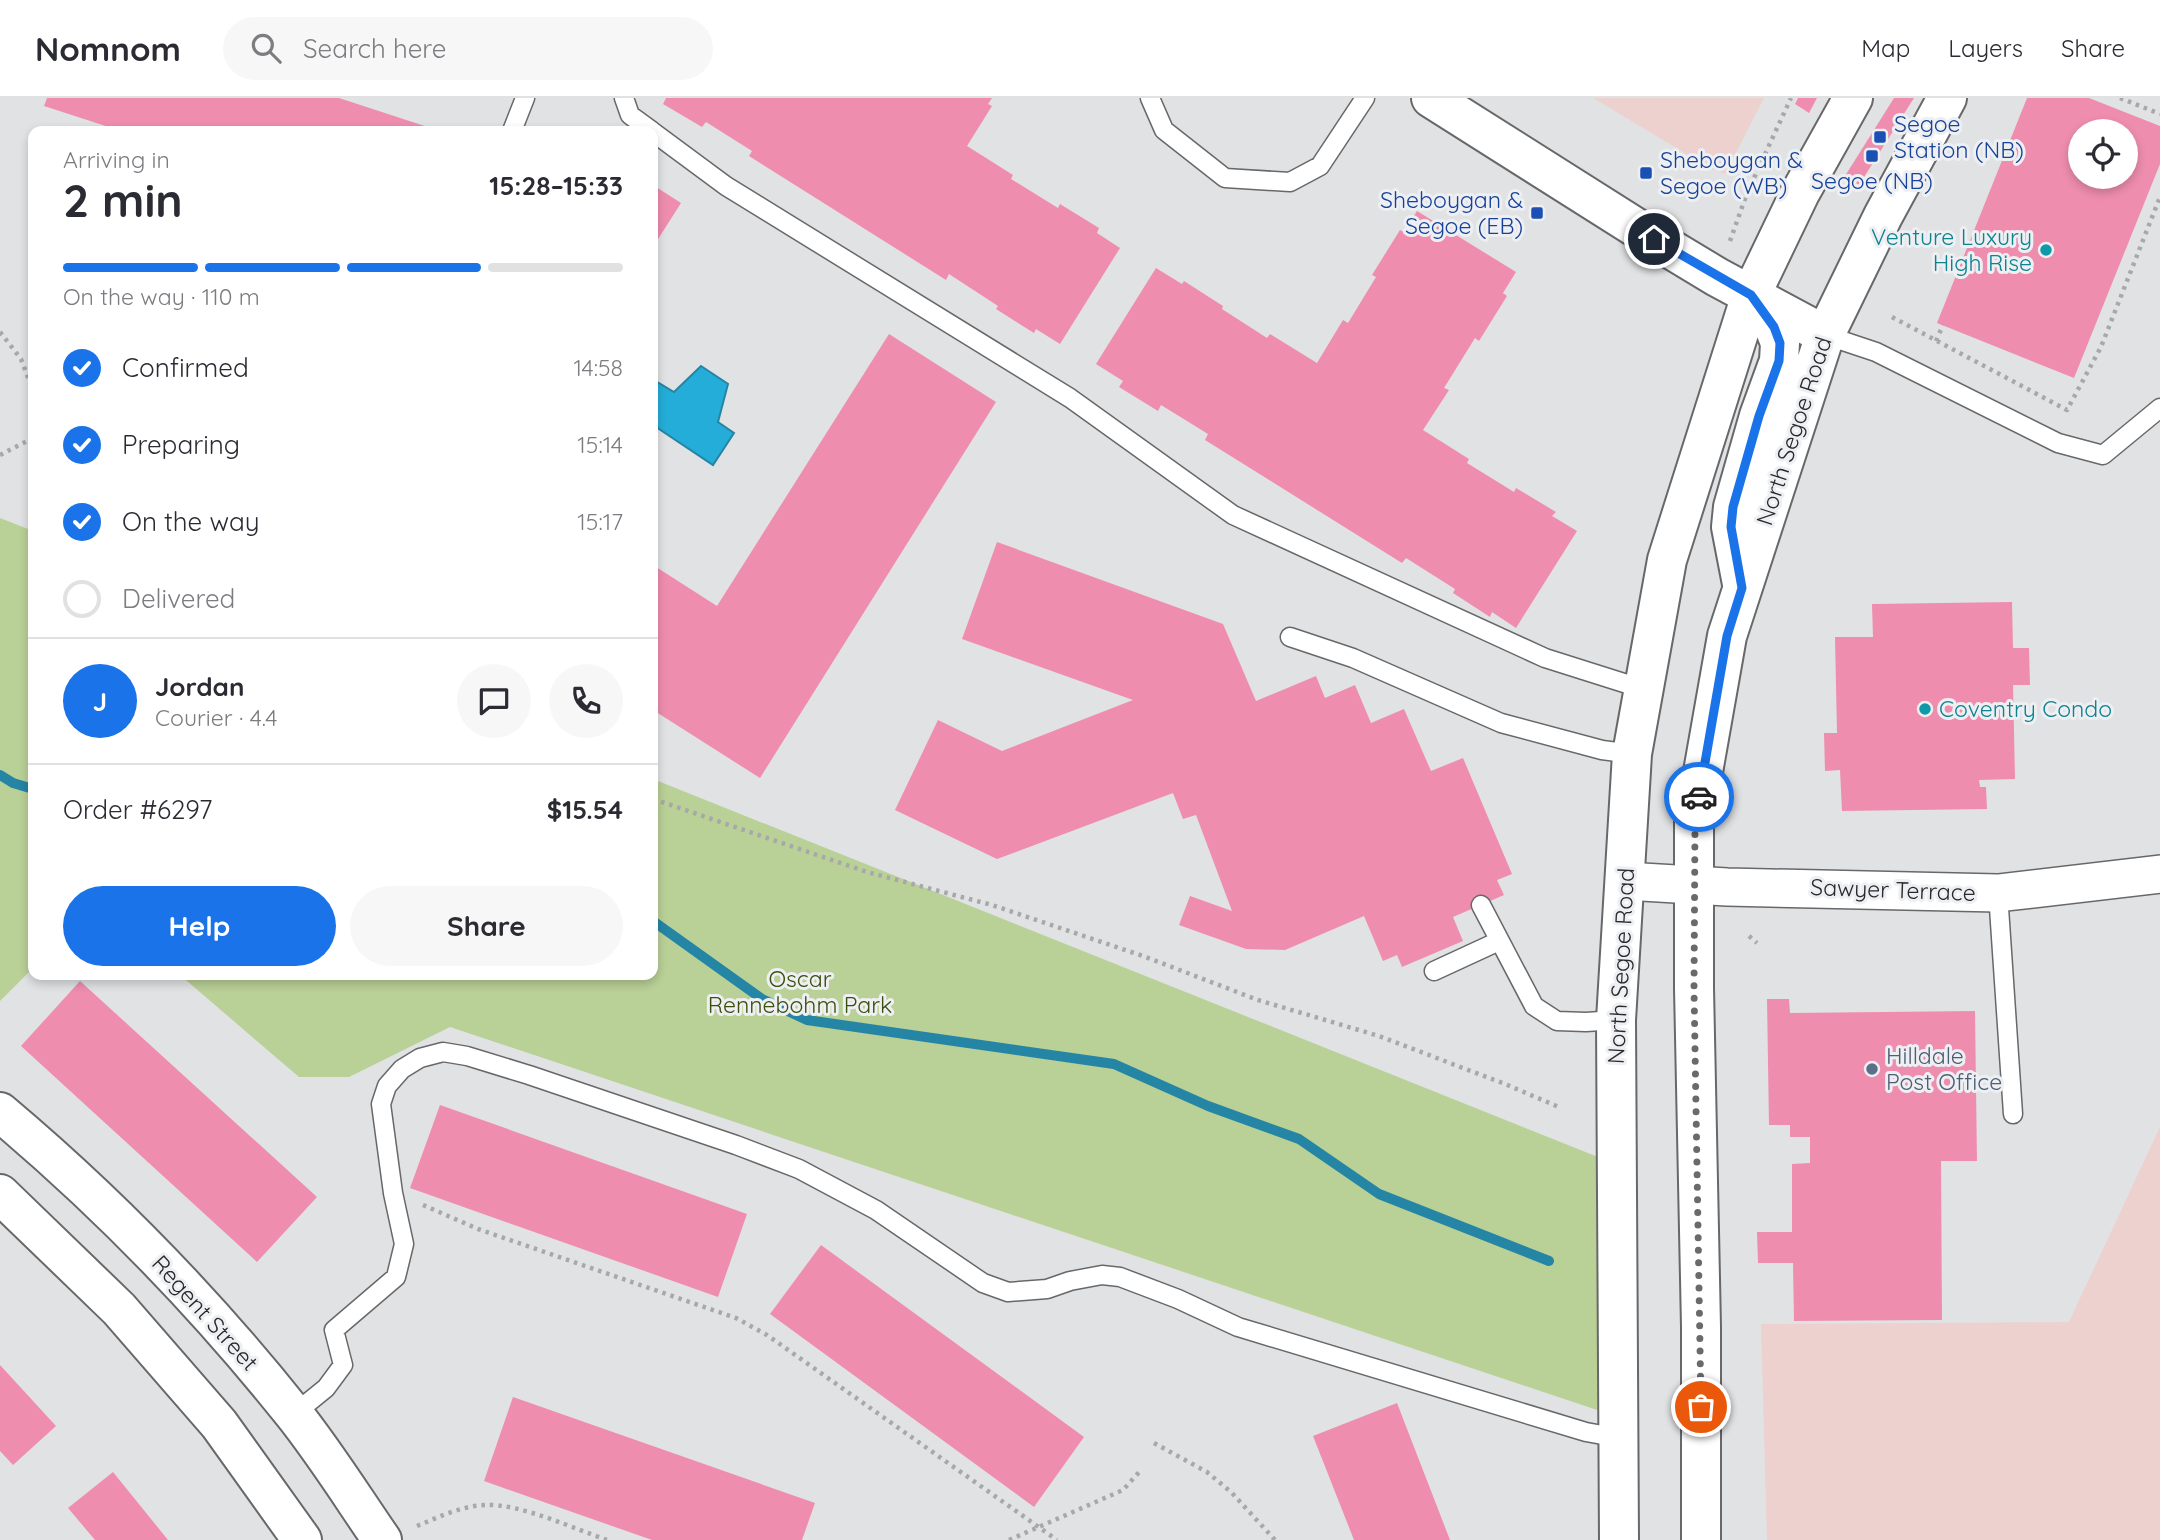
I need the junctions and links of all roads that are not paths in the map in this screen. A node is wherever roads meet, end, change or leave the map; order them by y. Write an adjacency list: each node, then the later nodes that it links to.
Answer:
1 (525, 98): 8 (lane)
2 (624, 98): 9 (lane)
3 (1150, 98): 4 (lane)
4 (1365, 98)
5 (1431, 98): 11 (street)
6 (1853, 98): 11 (street, North Segoe Road)
7 (1947, 98): 12 (street, North Segoe Road)
8 (514, 126)
9 (644, 126)
10 (658, 136): 16 (lane)
11 (1751, 295): 12 (street); 14 (street); 16 (street, North Segoe Road)
12 (1825, 335): 13 (lane); 14 (street, North Segoe Road)
13 (2160, 408)
14 (1742, 588): 20 (street, North Segoe Road)
15 (1290, 637): 17 (lane)
16 (1643, 689): 17 (street, North Segoe Road)
17 (1632, 754): 19 (street, North Segoe Road)
18 (2160, 874): 21 (street, Sawyer Terrace)
19 (1625, 881): 20 (street, Sawyer Terrace); 25 (street, North Segoe Road)
20 (1694, 885): 21 (street, Sawyer Terrace); 34 (street, North Segoe Road)
21 (1997, 893): 27 (lane)
22 (1481, 905): 23 (lane)
23 (1499, 942): 24 (lane); 25 (lane)
24 (1434, 971)
25 (1615, 1020): 30 (street, North Segoe Road)
26 (0, 1112): 29 (street, Regent Street)
27 (2013, 1114)
28 (0, 1194): 32 (street)
29 (294, 1414): 30 (lane); 31 (street, Regent Street)
30 (1619, 1438): 33 (street, North Segoe Road)
31 (396, 1535)
32 (302, 1540)
33 (1619, 1540)
34 (1701, 1540)

